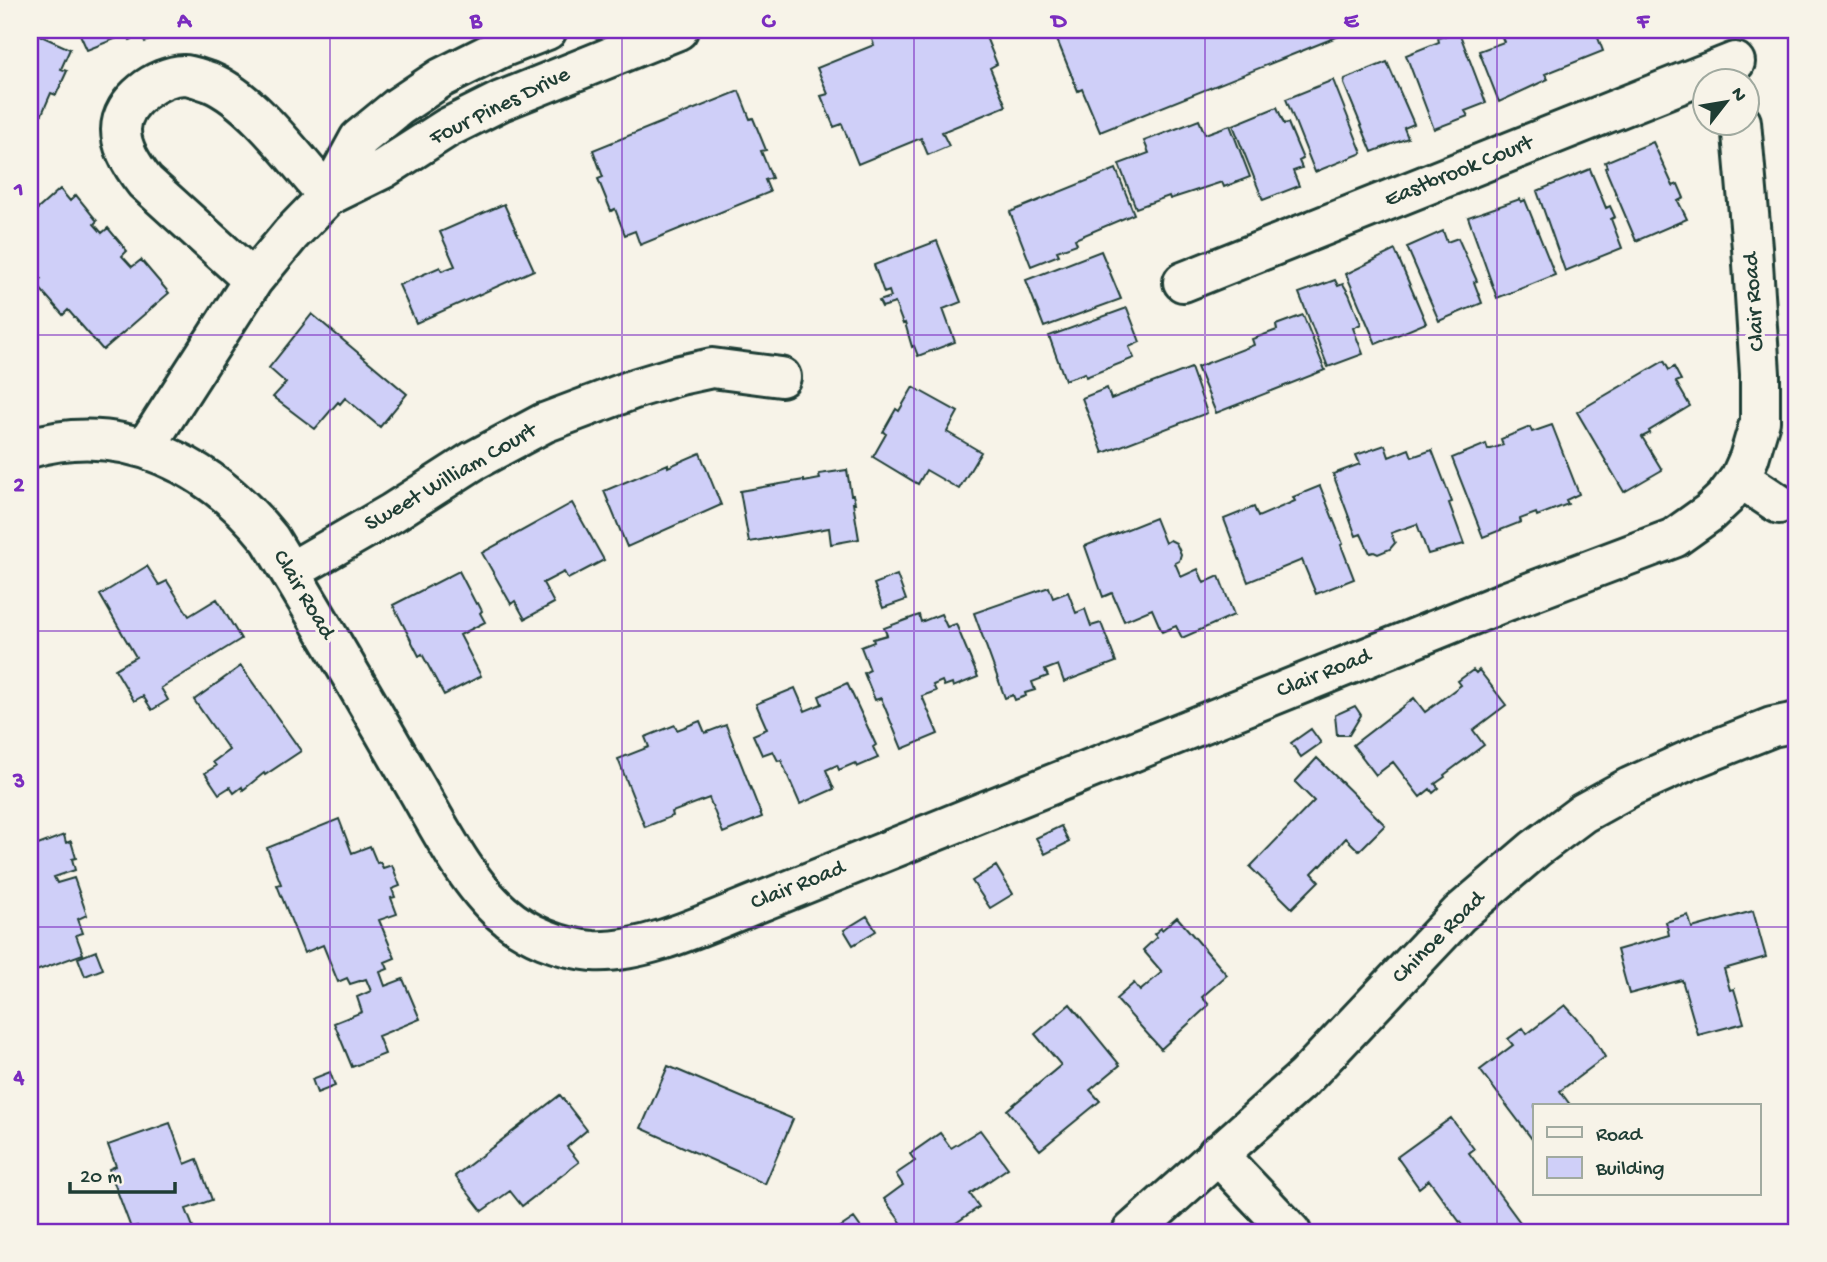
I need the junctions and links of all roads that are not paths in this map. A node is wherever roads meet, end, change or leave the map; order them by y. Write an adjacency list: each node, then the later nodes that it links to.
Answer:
1 (547, 30): 5 (street, Four Pines Drive)
2 (678, 30): 5 (street, Four Pines Drive)
3 (1734, 57): 7 (street, Eastbrook Court)
4 (1742, 136): 11 (street, Clair Road)
5 (328, 196): 6 (street, Four Pines Drive); 6 (street)
6 (253, 280): 10 (street, Four Pines Drive)
7 (1183, 282)
8 (781, 377): 13 (street, Sweet William Court)
9 (30, 448): 10 (street, Clair Road)
10 (145, 448): 13 (street, Clair Road)
11 (1740, 478): 12 (street); 13 (street, Clair Road)
12 (1779, 504)
13 (290, 572)
14 (1797, 722): 15 (street, Chinoe Road)
15 (1217, 1154): 16 (street, Chinoe Road); 17 (street)
16 (1132, 1232)
17 (1291, 1232)

